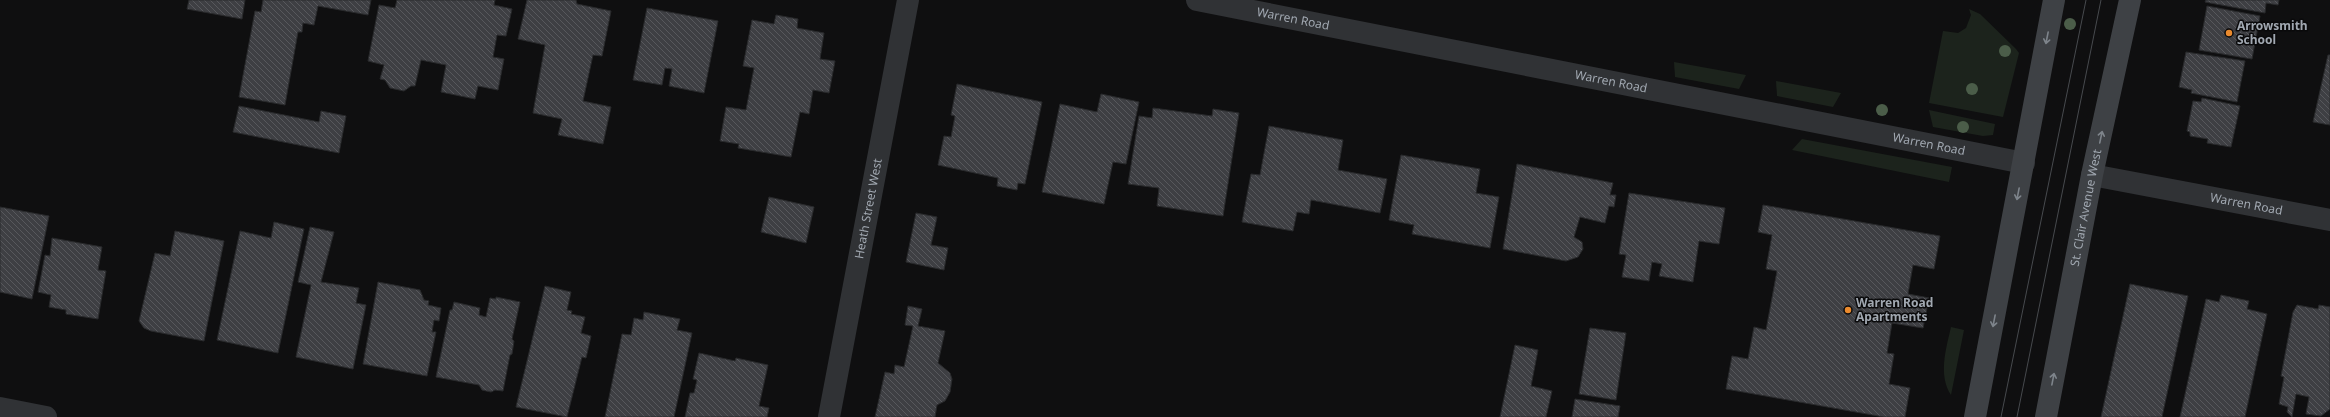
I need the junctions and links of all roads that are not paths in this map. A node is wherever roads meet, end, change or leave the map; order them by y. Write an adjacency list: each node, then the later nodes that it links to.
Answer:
1 (908, 0): 10 (street, Heath Street West)
2 (1198, 0): 5 (street, Warren Road)
3 (2054, 0): 5 (main road, one-way to 5)
4 (2130, 0): 6 (main road, St. Clair Avenue West, one-way to 4)
5 (2024, 163): 11 (main road, one-way to 11)
6 (2092, 175): 7 (street, Warren Road); 12 (main road, St. Clair Avenue West, one-way to 6)
7 (2330, 220)
8 (0, 408): 9 (street)
9 (46, 417)
10 (828, 417)
11 (1975, 417)
12 (2046, 417)

